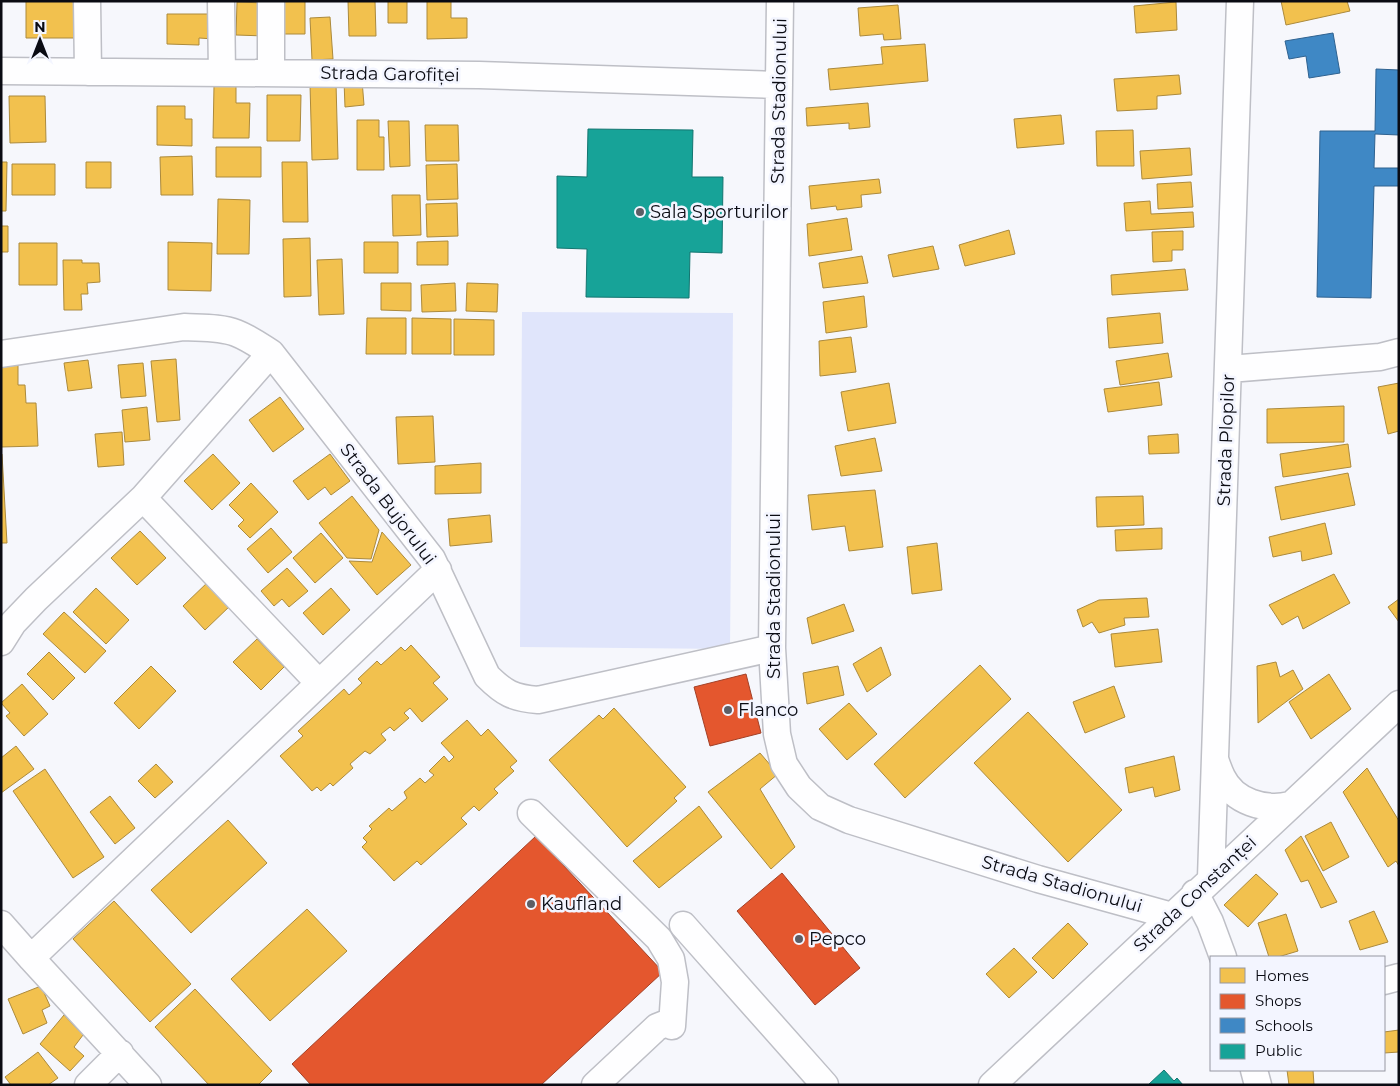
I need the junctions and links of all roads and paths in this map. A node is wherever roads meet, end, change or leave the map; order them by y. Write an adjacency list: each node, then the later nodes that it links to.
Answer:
1 (87, 1): 7 (street)
2 (221, 1): 8 (street)
3 (271, 1): 9 (street)
4 (780, 1): 10 (street, Strada Stadionului)
5 (1240, 1): 14 (street, Strada Plopilor)
6 (1, 71): 7 (street, Strada Garofiței)
7 (88, 72): 8 (street, Strada Garofiței)
8 (222, 73): 9 (street, Strada Garofiței)
9 (271, 73): 10 (street, Strada Garofiței)
10 (779, 85): 18 (street, Strada Stadionului)
11 (1399, 352): 14 (street)
12 (1, 354): 13 (street, Strada Bujorului)
13 (272, 354): 15 (street); 16 (street, Strada Bujorului)
14 (1229, 369): 21 (street, Strada Plopilor)
15 (143, 498): 17 (street); 19 (street)
16 (438, 570): 18 (street, Strada Bujorului); 19 (street)
17 (1, 642)
18 (772, 648): 25 (street, Strada Stadionului)
19 (319, 683): 29 (street)
20 (1399, 704): 22 (street, Strada Constanței)
21 (1214, 757): 22 (street); 24 (street, Strada Plopilor)
22 (1290, 805): 24 (street, Strada Constanței)
23 (531, 813): 36 (street)
24 (1203, 886): 25 (street, Strada Constanței); 28 (street)
25 (1172, 916): 38 (street, Strada Constanței)
26 (1, 924): 29 (street)
27 (683, 925): 37 (street)
28 (1223, 956)
29 (31, 958): 32 (street)
30 (1399, 977): 31 (street)
31 (1385, 981)
32 (120, 1053): 34 (street); 35 (street)
33 (1254, 1071): 39 (street)
34 (88, 1085)
35 (148, 1085)
36 (595, 1085)
37 (825, 1085)
38 (992, 1085)
39 (1258, 1085)

